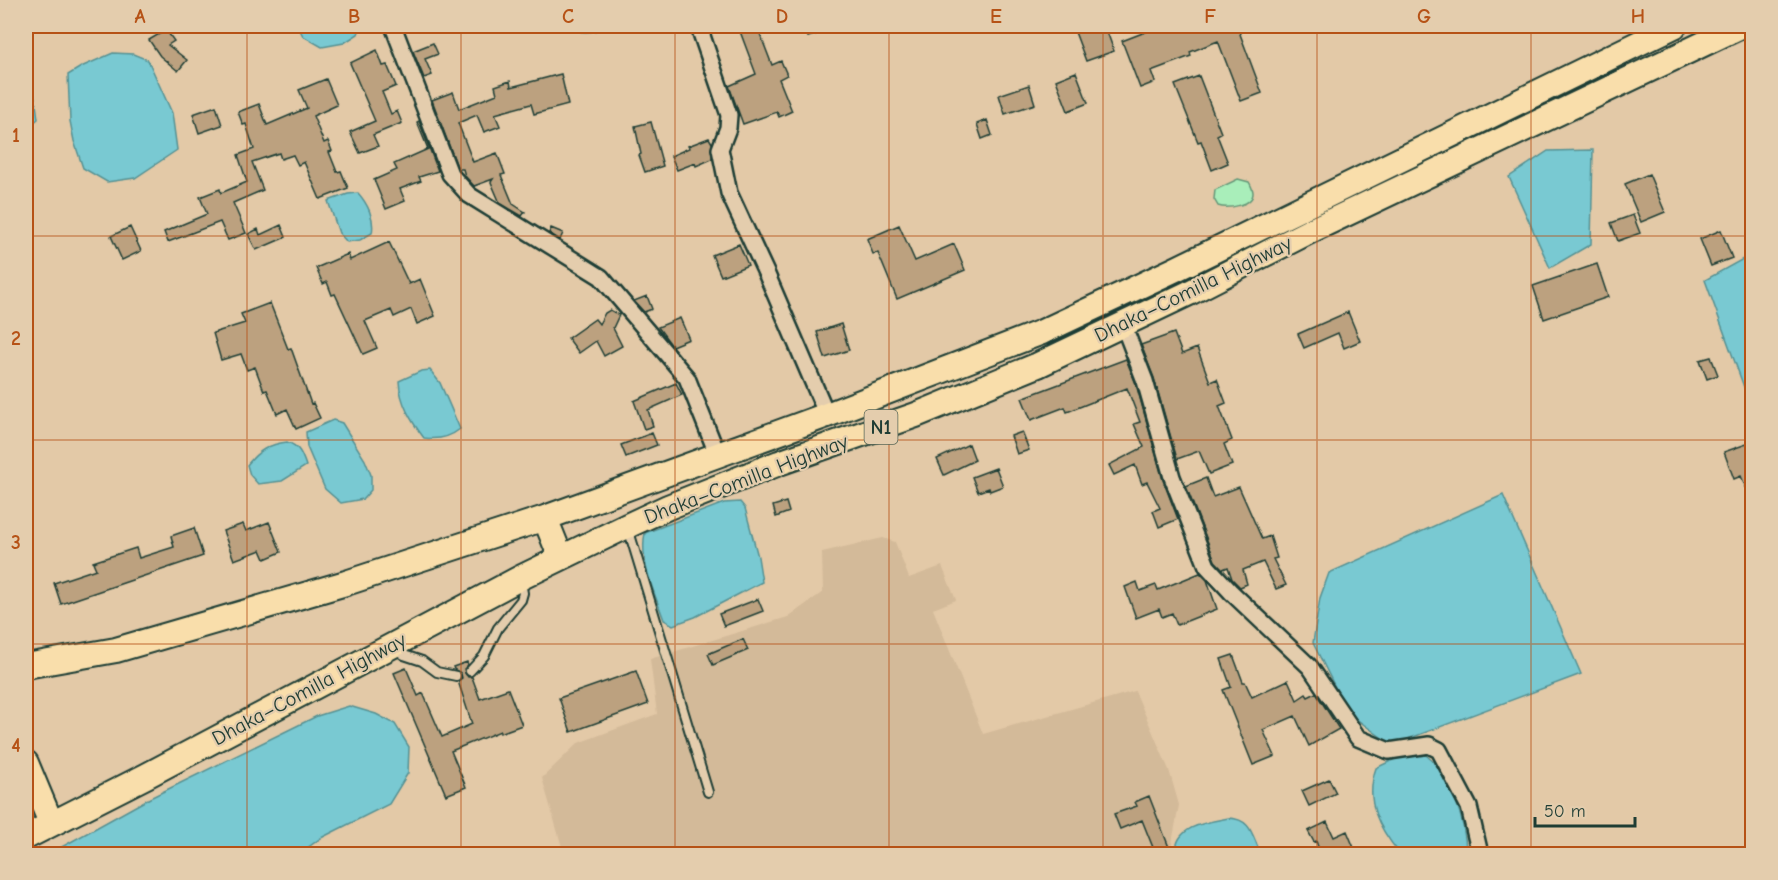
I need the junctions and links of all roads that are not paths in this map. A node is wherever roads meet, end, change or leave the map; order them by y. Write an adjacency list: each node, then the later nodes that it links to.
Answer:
1 (393, 26): 9 (street)
2 (701, 26): 8 (street)
3 (1674, 26): 5 (highway, Dhaka–Comilla Highway / N1)
4 (1741, 26): 6 (highway, Dhaka–Comilla Highway / N1)
5 (1299, 210): 6 (highway); 8 (highway, Dhaka–Comilla Highway / N1)
6 (1310, 231): 7 (highway, Dhaka–Comilla Highway / N1)
7 (1123, 324): 11 (highway, Dhaka–Comilla Highway / N1); 22 (street)
8 (827, 415): 9 (highway, Dhaka–Comilla Highway / N1)
9 (718, 456): 10 (highway, Dhaka–Comilla Highway / N1)
10 (545, 518): 12 (highway); 15 (highway, Dhaka–Comilla Highway / N1)
11 (627, 526): 12 (highway, Dhaka–Comilla Highway / N1); 19 (lane)
12 (561, 558): 13 (highway, Dhaka–Comilla Highway / N1)
13 (520, 578): 14 (highway, Dhaka–Comilla Highway / N1); 16 (lane)
14 (391, 645): 17 (lane); 20 (highway, Dhaka–Comilla Highway / N1)
15 (26, 666)
16 (470, 671)
17 (456, 676)
18 (26, 763): 20 (highway)
19 (708, 792)
20 (51, 823): 21 (highway, Dhaka–Comilla Highway / N1)
21 (26, 837)
22 (1480, 855)

